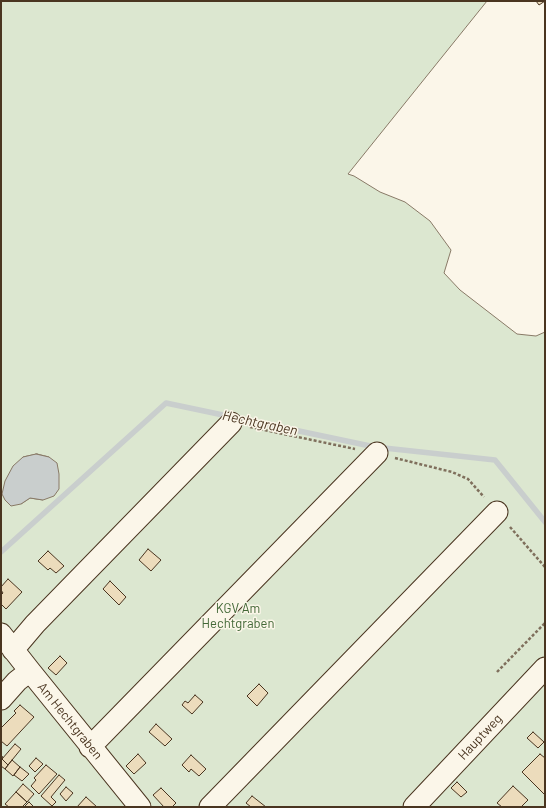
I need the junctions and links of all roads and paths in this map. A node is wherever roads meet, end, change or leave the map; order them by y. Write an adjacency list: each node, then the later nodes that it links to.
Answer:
1 (231, 423): 2 (path); 6 (lane)
2 (377, 453): 3 (path); 11 (lane)
3 (497, 512): 4 (path); 13 (lane)
4 (545, 567)
5 (545, 623): 9 (path)
6 (7, 642): 8 (lane, Am Hechtgraben)
7 (545, 668): 14 (lane, Hauptweg)
8 (30, 671): 10 (lane); 11 (lane, Am Hechtgraben)
9 (497, 672)
10 (1, 699)
11 (90, 747): 12 (lane, Am Hechtgraben)
12 (140, 807)
13 (210, 807)
14 (414, 807)

